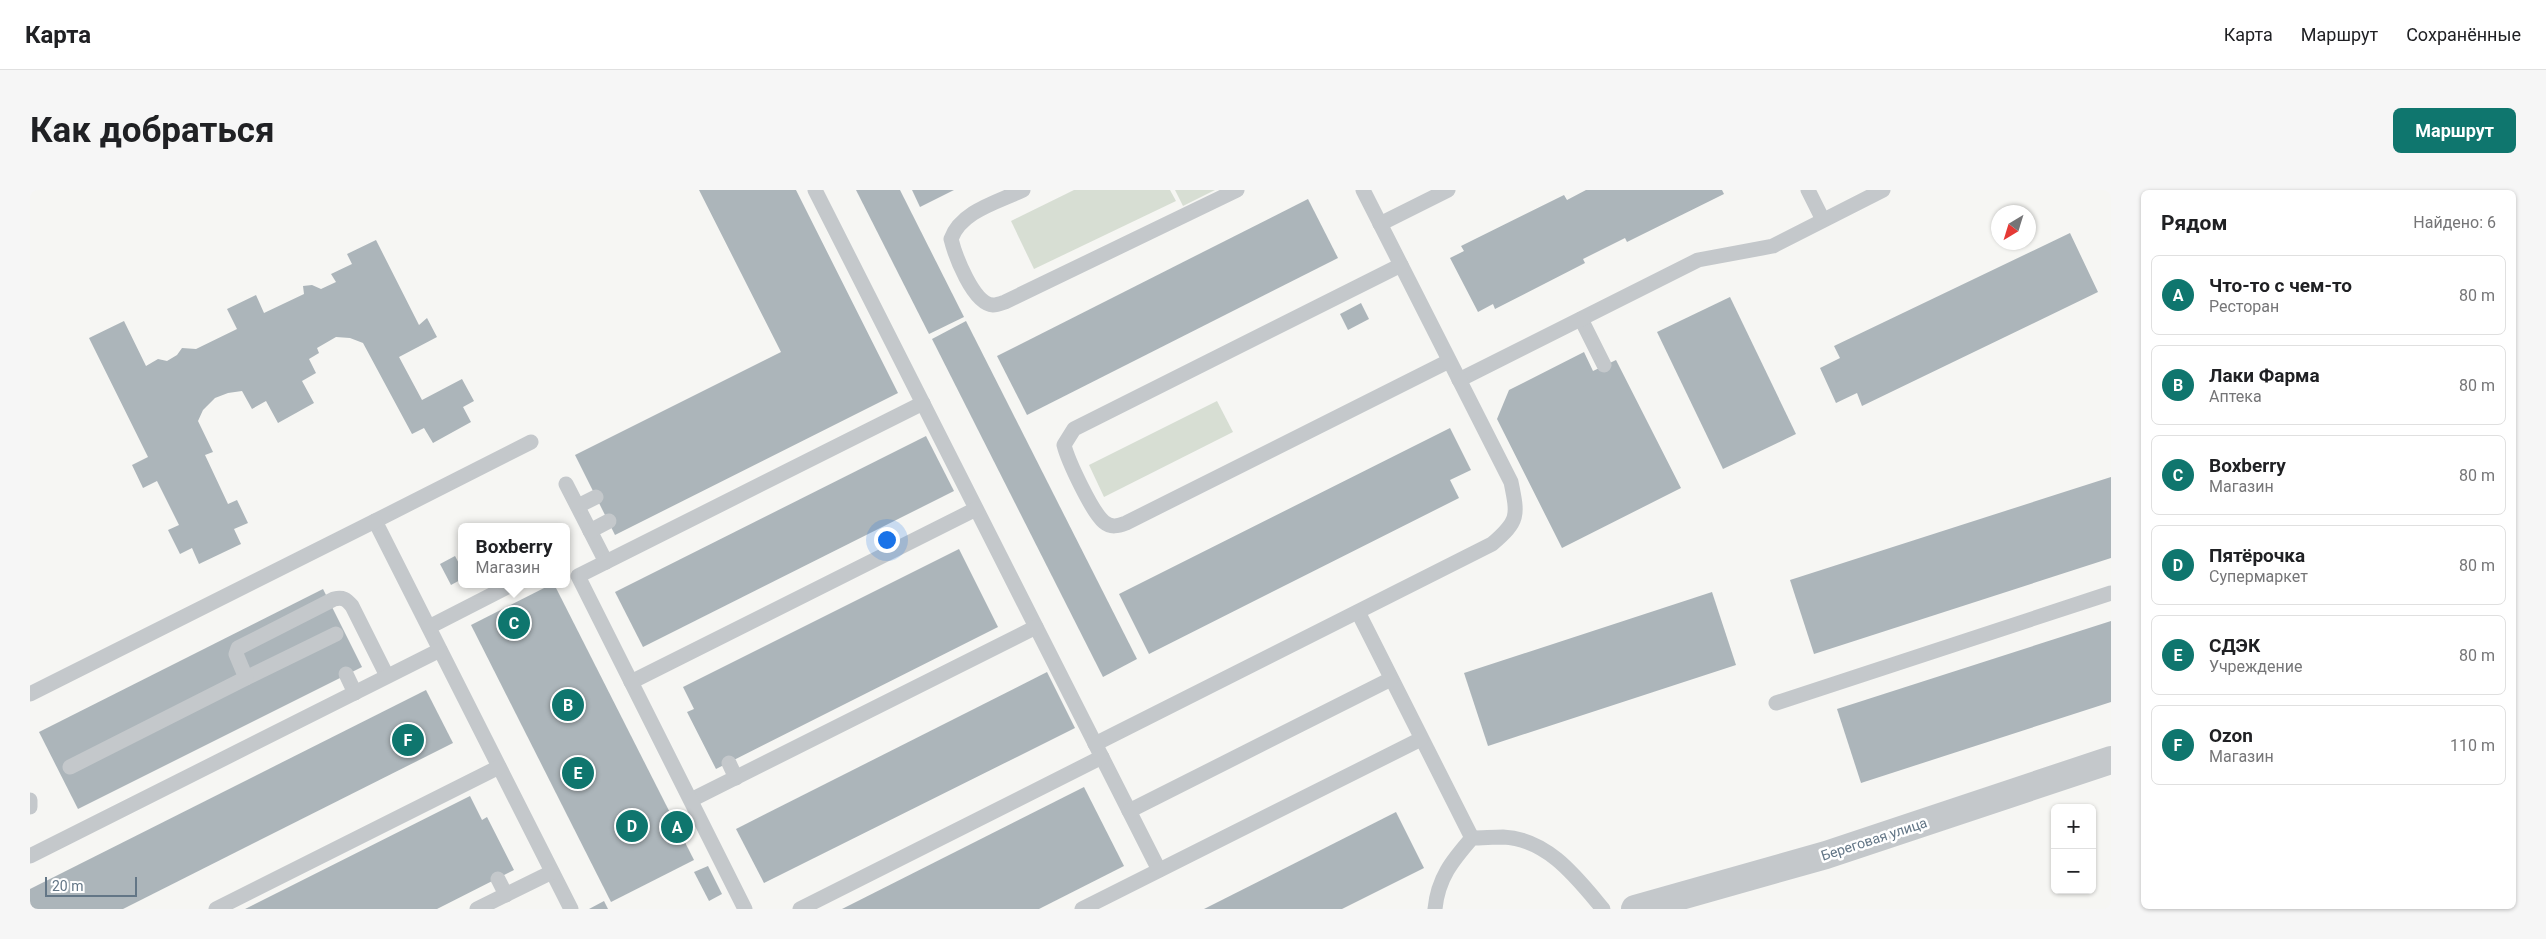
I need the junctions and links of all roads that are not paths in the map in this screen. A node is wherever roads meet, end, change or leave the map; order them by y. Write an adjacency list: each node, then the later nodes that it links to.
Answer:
1 (815, 190): 15 (lane)
2 (1023, 190): 3 (lane)
3 (1237, 190)
4 (1363, 190): 9 (lane)
5 (1448, 190): 9 (lane)
6 (1808, 190): 8 (lane)
7 (1883, 190): 8 (lane)
8 (1823, 220): 11 (lane)
9 (1380, 224): 10 (lane)
10 (1400, 265): 12 (lane); 12 (lane)
11 (1581, 319): 13 (lane); 14 (lane)
12 (1449, 361): 14 (lane)
13 (1604, 365)
14 (1459, 380): 28 (lane)
15 (923, 403): 20 (lane); 24 (lane)
16 (531, 442): 21 (lane)
17 (566, 484): 19 (lane)
18 (596, 497): 19 (lane)
19 (578, 506): 23 (lane)
20 (976, 509): 30 (lane); 37 (lane)
21 (375, 521): 29 (lane); 39 (lane)
22 (609, 521): 23 (lane)
23 (590, 531): 24 (lane)
24 (606, 562): 25 (lane)
25 (572, 572): 37 (lane)
26 (506, 588): 29 (lane)
27 (2111, 593): 40 (lane)
28 (1358, 612): 36 (lane); 42 (lane)
29 (429, 627): 32 (lane)
30 (1036, 627): 42 (lane); 47 (lane)
31 (336, 634): 35 (lane)
32 (440, 650): 34 (lane); 46 (lane)
33 (346, 674): 38 (lane)
34 (388, 676): 35 (lane); 38 (lane)
35 (246, 678): 45 (lane)
36 (1392, 679): 41 (lane); 51 (lane)
37 (631, 682): 49 (lane)
38 (355, 693): 53 (lane)
39 (30, 694)
40 (1776, 703)
41 (1421, 738): 52 (lane); 54 (lane)
42 (1098, 751): 51 (lane); 62 (lane)
43 (2111, 760): 66 (street, Береговая улица)
44 (728, 763): 47 (lane)
45 (70, 767)
46 (499, 767): 55 (lane); 59 (lane)
47 (736, 778): 49 (lane)
48 (30, 800): 50 (lane)
49 (691, 800): 58 (lane)
50 (30, 807)
51 (1129, 811): 54 (lane)
52 (1472, 838): 64 (lane); 65 (lane)
53 (30, 856)
54 (1159, 870): 63 (lane)
55 (552, 872): 57 (lane); 61 (lane)
56 (498, 879): 57 (lane)
57 (506, 895): 60 (lane)
58 (740, 907)
59 (216, 909)
60 (477, 909)
61 (571, 909)
62 (800, 909)
63 (1082, 909)
64 (1435, 909)
65 (1603, 909)
66 (1635, 909)

